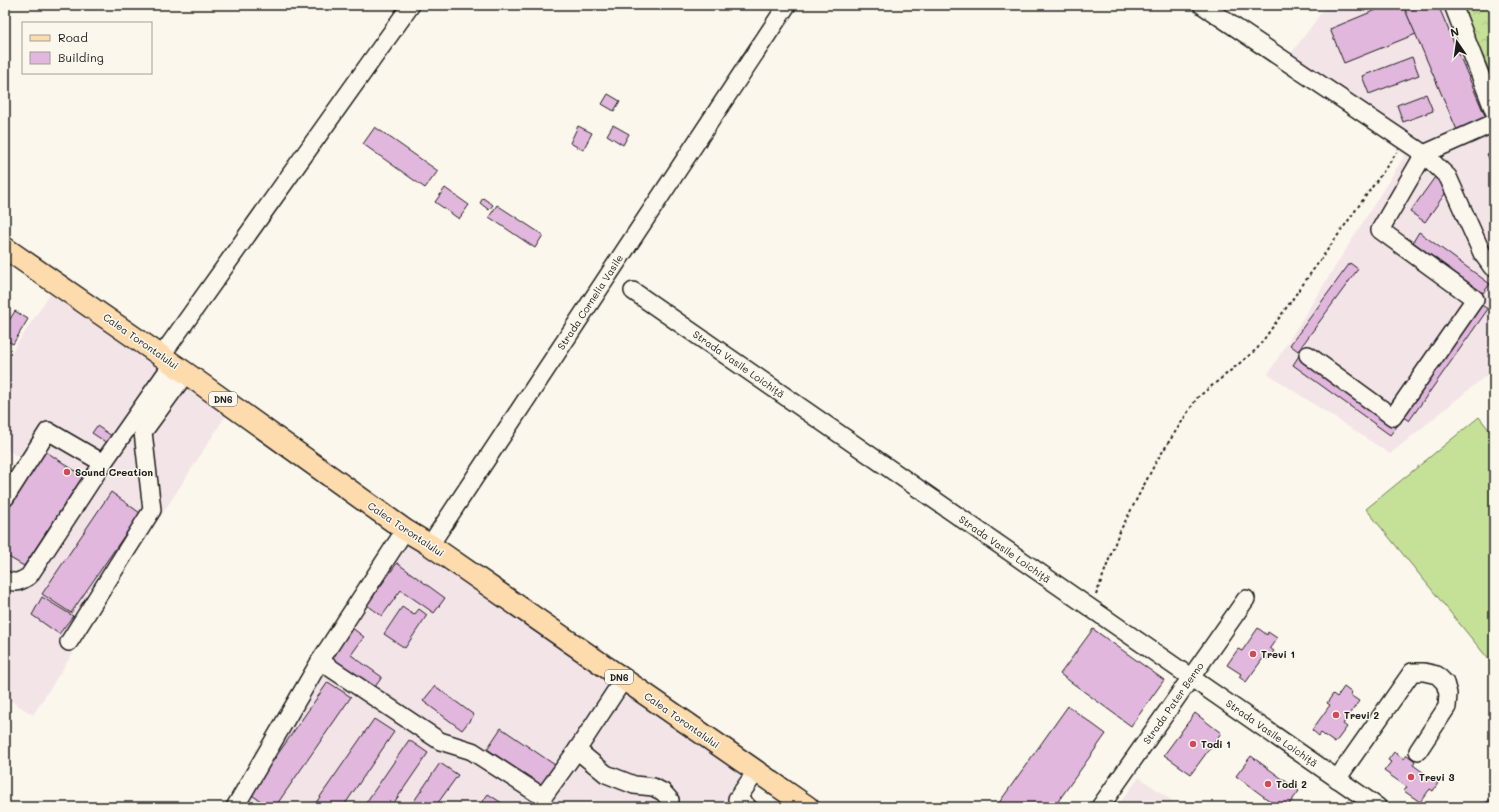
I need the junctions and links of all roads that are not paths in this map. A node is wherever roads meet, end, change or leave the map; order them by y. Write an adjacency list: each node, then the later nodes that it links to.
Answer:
1 (411, 5): 12 (street)
2 (787, 5): 16 (street, Strada Cornelia Vasile)
3 (1202, 5): 7 (street)
4 (1453, 5): 5 (street)
5 (1494, 111)
6 (1494, 123): 7 (street)
7 (1424, 154): 9 (street); 11 (street)
8 (8, 253): 12 (main road, Calea Torontalului / DN6)
9 (1494, 267)
10 (633, 291): 21 (street, Strada Vasile Loichiță)
11 (1308, 354)
12 (174, 364): 13 (street); 15 (main road, Calea Torontalului / DN6); 19 (street)
13 (103, 463): 14 (street); 17 (street)
14 (5, 498)
15 (405, 530): 16 (main road, Calea Torontalului / DN6); 20 (street)
16 (430, 545): 22 (main road, Calea Torontalului / DN6)
17 (5, 580)
18 (1246, 599): 21 (street, Strada Pater Berno)
19 (68, 642)
20 (320, 661): 27 (street); 28 (street)
21 (1191, 677): 26 (street, Strada Vasile Loichiță); 32 (street, Strada Pater Berno)
22 (623, 680): 23 (street); 25 (main road, Calea Torontalului / DN6)
23 (577, 750): 27 (street); 29 (street)
24 (1418, 751): 26 (street)
25 (756, 772): 30 (street); 31 (main road, Calea Torontalului / DN6)
26 (1337, 779): 33 (street, Strada Vasile Loichiță)
27 (540, 802)
28 (235, 807)
29 (668, 807)
30 (748, 807)
31 (808, 807)
32 (1100, 807)
33 (1378, 807)

